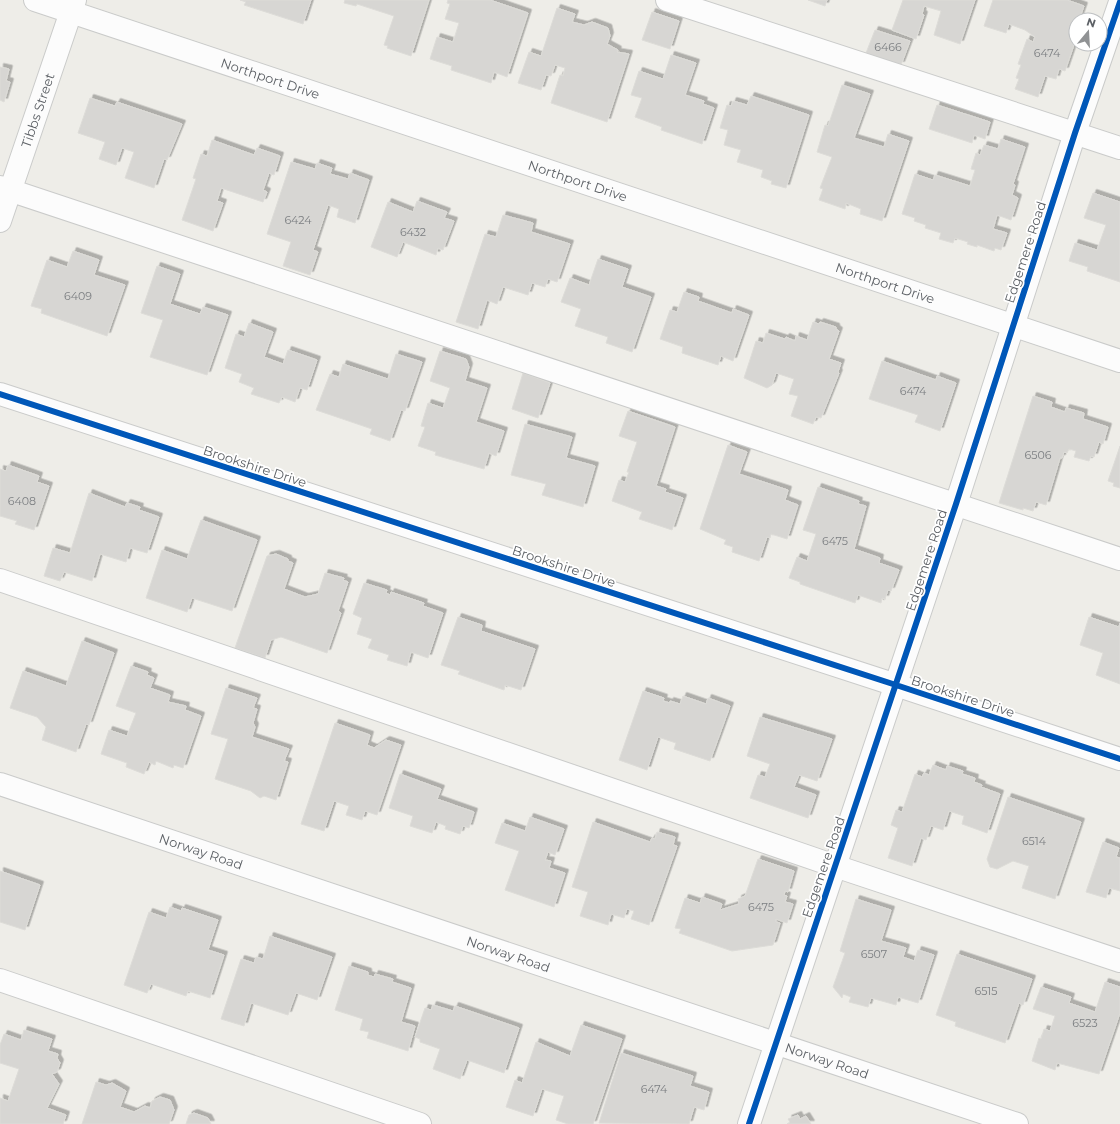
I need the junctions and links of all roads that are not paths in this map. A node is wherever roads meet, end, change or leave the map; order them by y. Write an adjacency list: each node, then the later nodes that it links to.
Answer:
1 (35, 0): 4 (street, Northport Drive)
2 (667, 0): 5 (street)
3 (1120, 2): 5 (street, Edgemere Road)
4 (73, 6): 7 (street, Tibbs Street); 9 (street, Northport Drive)
5 (1075, 133): 6 (street); 9 (street, Edgemere Road)
6 (1120, 148)
7 (5, 189): 8 (street, Tibbs Street); 12 (street)
8 (0, 221)
9 (1013, 326): 10 (street, Northport Drive); 12 (street, Edgemere Road)
10 (1120, 362)
11 (0, 394): 15 (street, Brookshire Drive)
12 (956, 504): 13 (street); 15 (street, Edgemere Road)
13 (1120, 559)
14 (0, 580): 18 (street)
15 (896, 685): 16 (street, Brookshire Drive); 18 (street, Edgemere Road)
16 (1120, 759)
17 (0, 784): 21 (street, Norway Road)
18 (835, 866): 19 (street); 21 (street, Edgemere Road)
19 (1120, 960)
20 (0, 980): 22 (street)
21 (776, 1044): 23 (street, Edgemere Road); 24 (street, Norway Road)
22 (420, 1124)
23 (749, 1124)
24 (1017, 1124)

